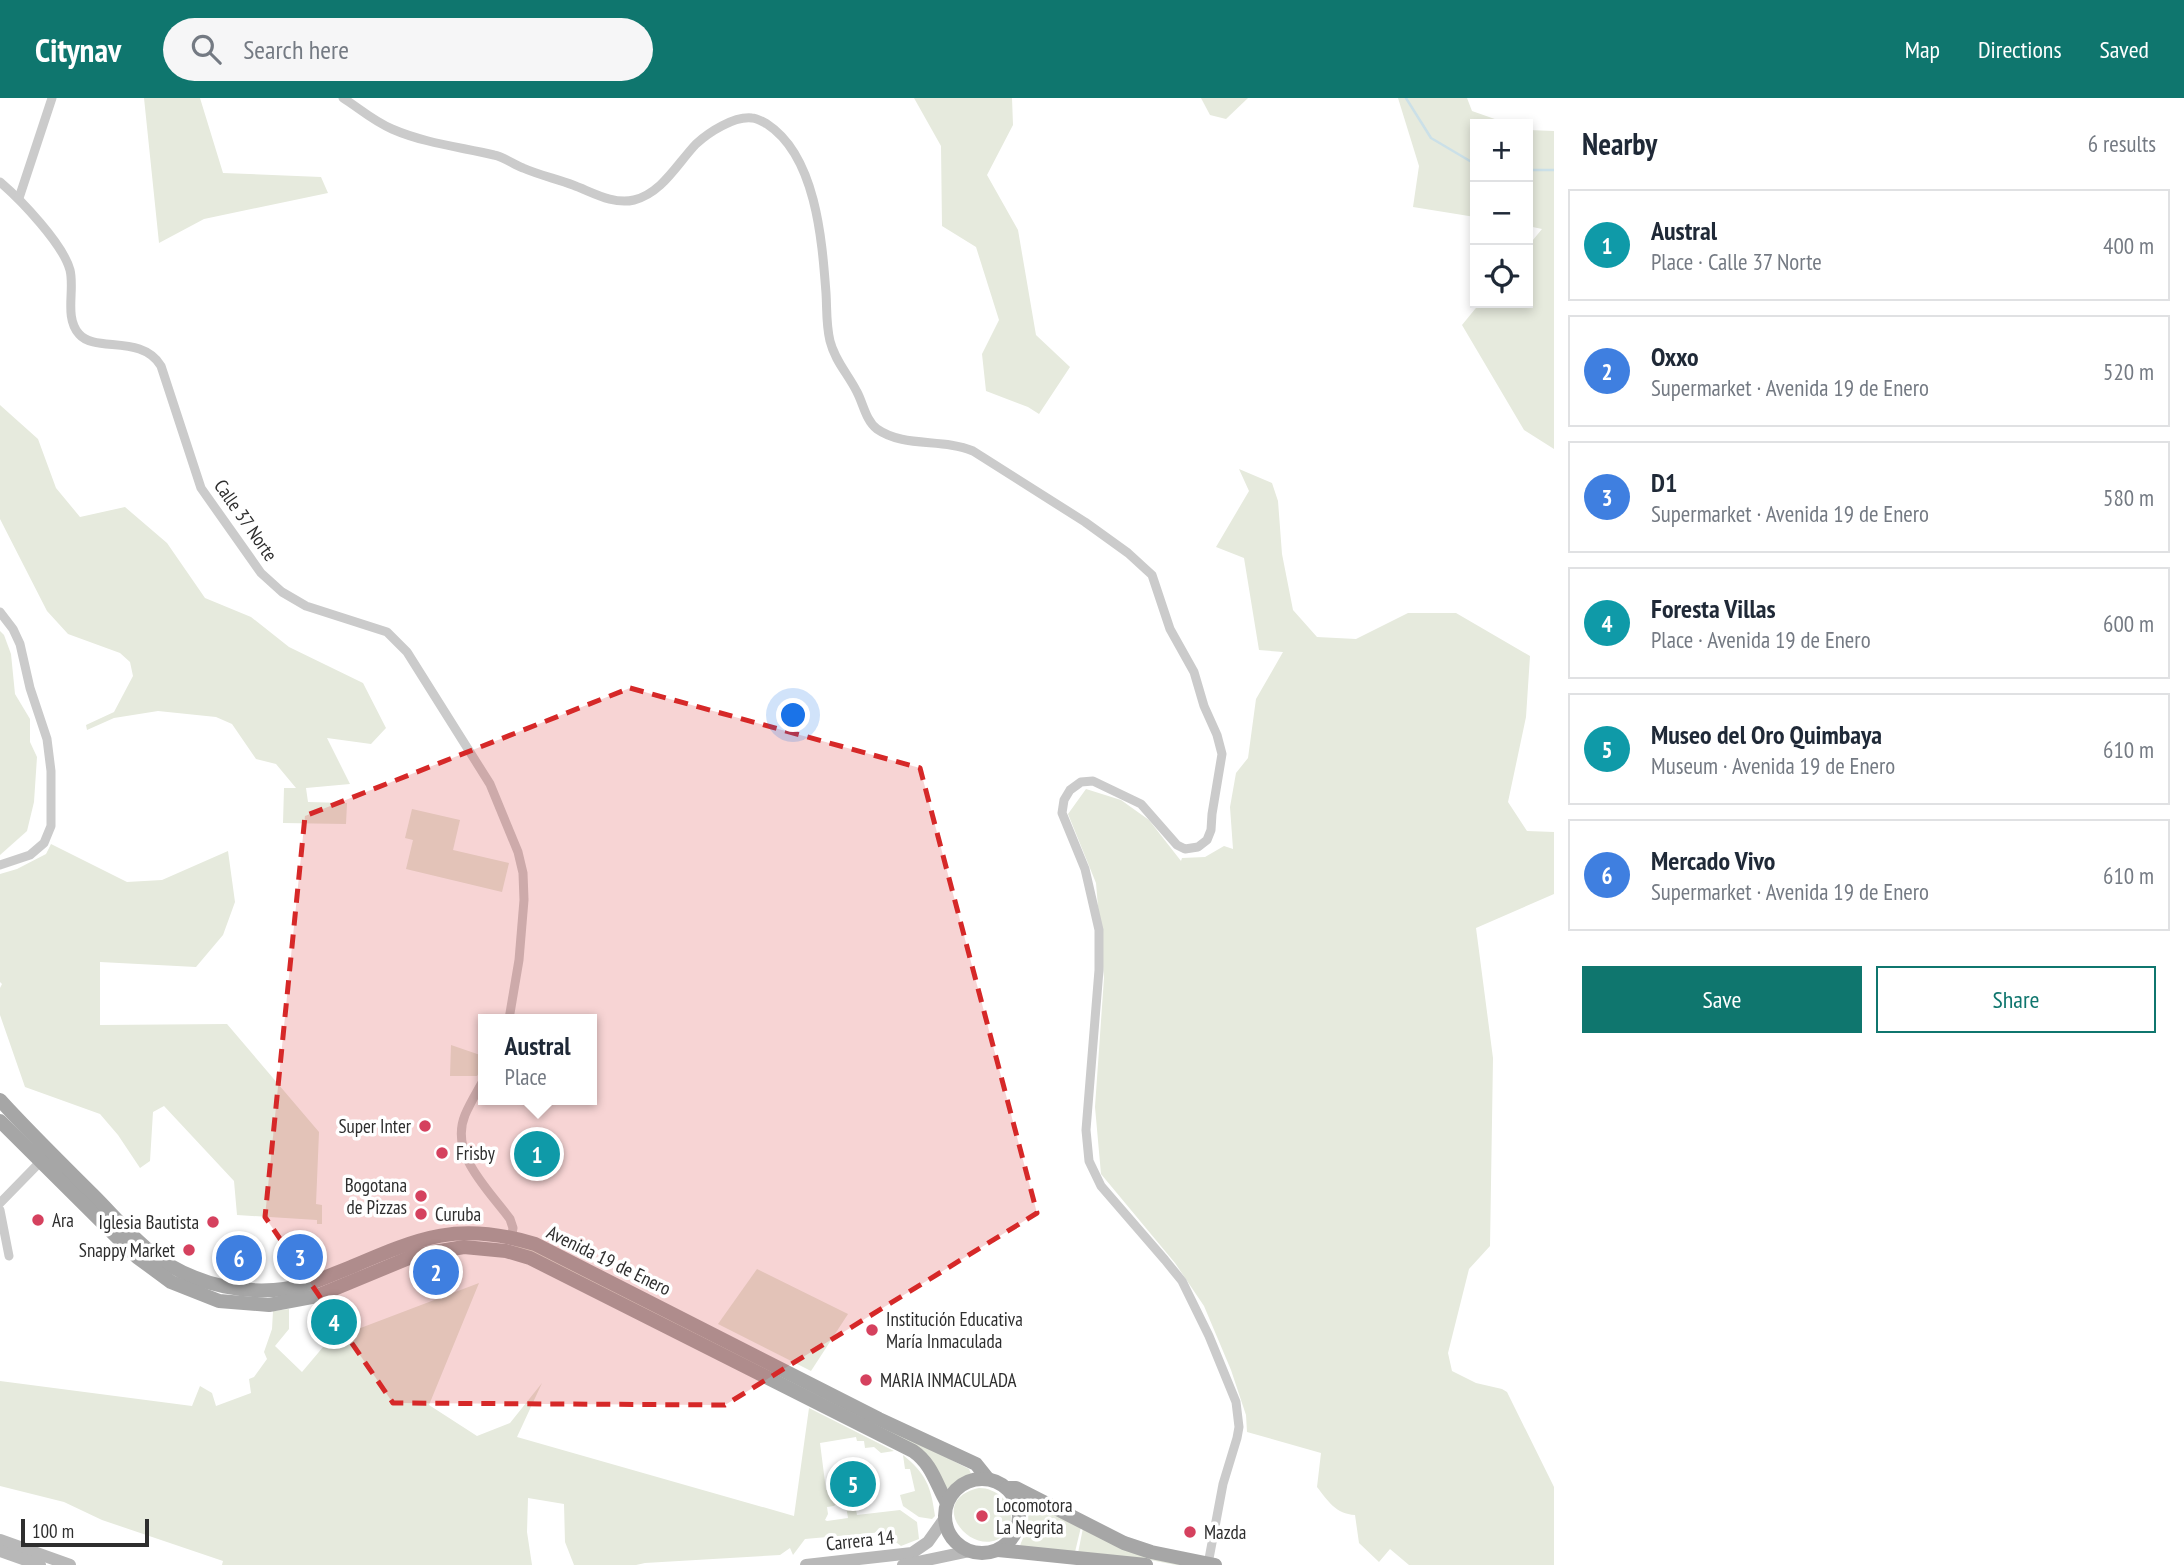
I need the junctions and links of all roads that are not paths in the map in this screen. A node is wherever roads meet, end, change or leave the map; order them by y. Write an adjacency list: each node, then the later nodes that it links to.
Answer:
1 (52, 98): 4 (street)
2 (343, 98): 25 (street)
3 (0, 182): 4 (street, Calle 37 Norte)
4 (19, 198): 7 (street, Calle 37 Norte)
5 (0, 612): 6 (street)
6 (0, 865)
7 (510, 1014)
8 (478, 1090): 16 (street)
9 (0, 1100): 11 (main road, Avenida 19 de Enero)
10 (0, 1121): 11 (main road, Avenida 19 de Enero)
11 (45, 1156): 12 (street); 16 (main road, Avenida 19 de Enero)
12 (12, 1189): 13 (street); 14 (street)
13 (0, 1192)
14 (0, 1203)
15 (0, 1210): 17 (street)
16 (509, 1244): 18 (main road, Avenida 19 de Enero); 20 (main road, Avenida 19 de Enero)
17 (9, 1256)
18 (988, 1479): 19 (main road); 20 (main road)
19 (1007, 1488): 22 (main road); 25 (main road)
20 (946, 1511): 24 (main road); 28 (main road, Carrera 14)
21 (0, 1540): 27 (main road)
22 (998, 1550): 24 (main road); 30 (main road)
23 (0, 1551): 26 (main road)
24 (970, 1551): 29 (main road, Carrera 14)
25 (1208, 1564): 31 (main road)
26 (40, 1565)
27 (70, 1565)
28 (806, 1565)
29 (903, 1565)
30 (1146, 1565)
31 (1215, 1565)

